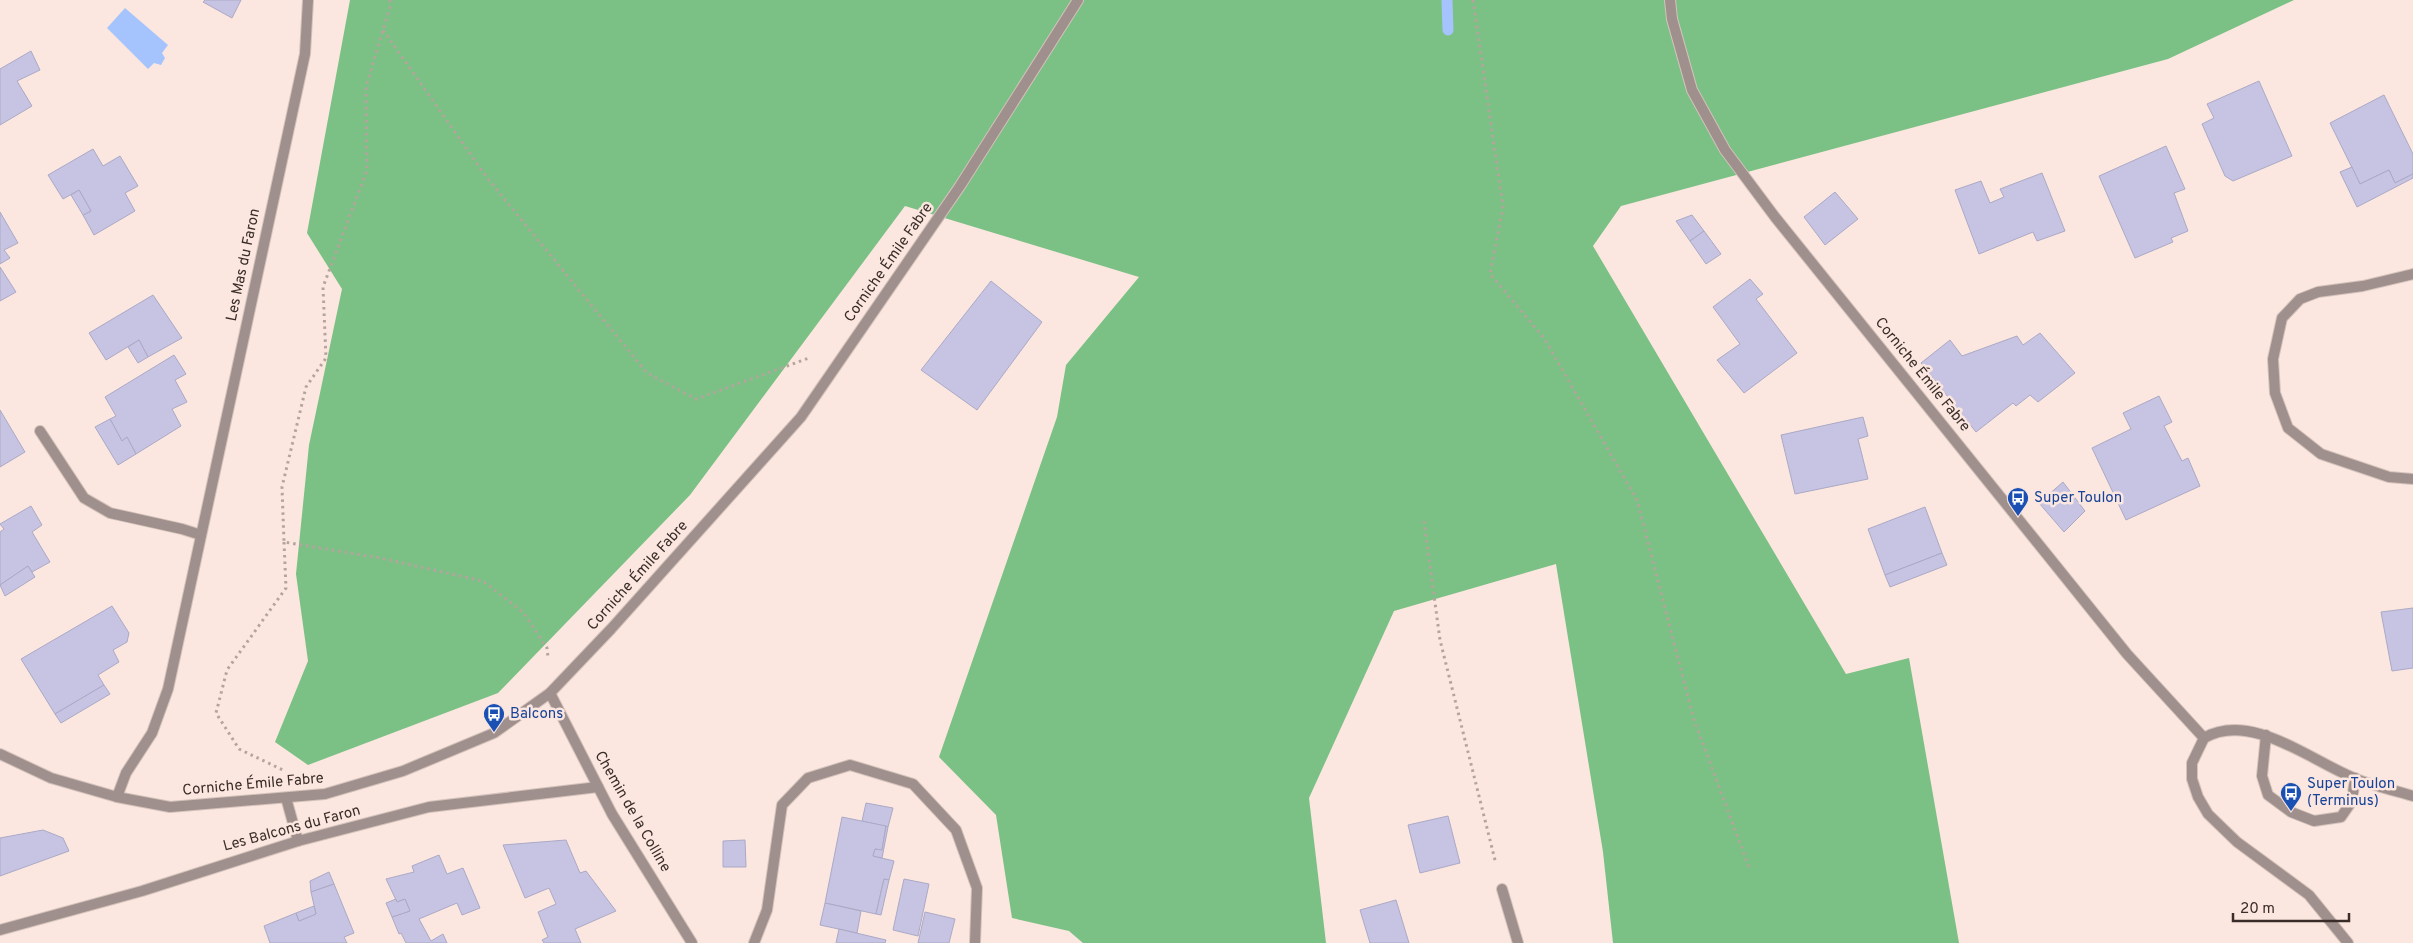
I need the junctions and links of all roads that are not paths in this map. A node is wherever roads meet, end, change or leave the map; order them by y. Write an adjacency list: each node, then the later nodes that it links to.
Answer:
1 (308, 0): 7 (street, Les Mas du Faron)
2 (1078, 0): 8 (street, Corniche Émile Fabre)
3 (1670, 0): 10 (street, Corniche Émile Fabre)
4 (2413, 274): 6 (street)
5 (40, 431): 7 (street)
6 (2413, 479)
7 (201, 536): 15 (street, Les Mas du Faron)
8 (550, 693): 13 (street, Chemin de la Colline); 16 (street, Corniche Émile Fabre)
9 (2266, 735): 10 (street); 12 (street); 12 (street)
10 (2204, 738): 24 (street)
11 (0, 754): 15 (street, Corniche Émile Fabre)
12 (2355, 778): 14 (street)
13 (598, 787): 17 (street, Les Balcons du Faron); 20 (street, Chemin de la Colline)
14 (2413, 796)
15 (117, 797): 16 (street, Corniche Émile Fabre)
16 (286, 798): 17 (street)
17 (298, 841): 19 (street, Les Balcons du Faron)
18 (1502, 889): 23 (street)
19 (0, 930)
20 (692, 943)
21 (754, 943): 22 (street)
22 (975, 943)
23 (1518, 943)
24 (2348, 943)

